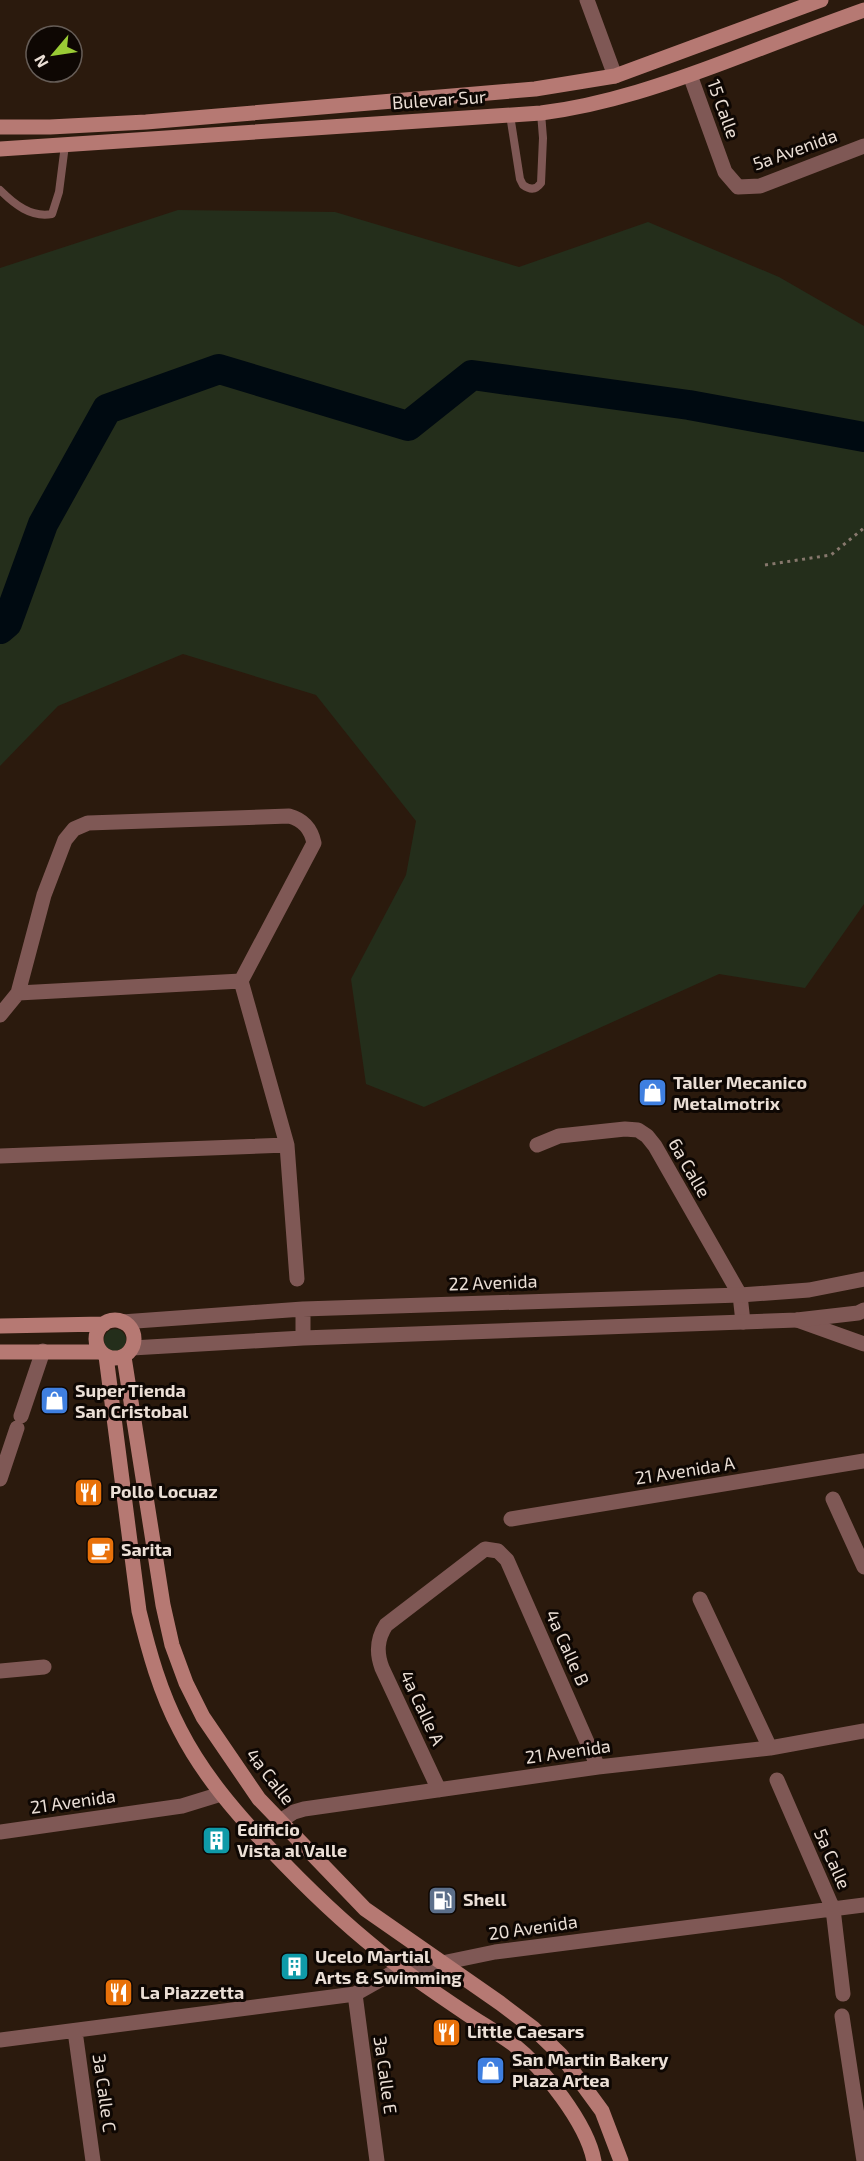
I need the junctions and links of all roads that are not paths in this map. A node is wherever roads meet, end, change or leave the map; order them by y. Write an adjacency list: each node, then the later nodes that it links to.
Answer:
1 (587, 0): 5 (street)
2 (821, 0): 5 (main road, Bulevar Sur)
3 (864, 10): 4 (main road, Bulevar Sur)
4 (690, 75): 6 (main road, Bulevar Sur); 12 (street, 15 Calle)
5 (615, 76): 8 (main road, Bulevar Sur)
6 (541, 113): 7 (main road, Bulevar Sur); 7 (lane)
7 (510, 115): 9 (main road, Bulevar Sur)
8 (0, 127)
9 (65, 145): 11 (main road, Bulevar Sur); 13 (lane)
10 (864, 146): 12 (street, 5a Avenida)
11 (0, 149)
12 (738, 187)
13 (0, 190)
14 (241, 981): 15 (street); 15 (street); 17 (street)
15 (18, 993): 16 (street)
16 (0, 1015)
17 (287, 1145): 19 (street); 20 (street)
18 (537, 1145): 22 (street, 6a Calle)
19 (0, 1156)
20 (297, 1279)
21 (864, 1279): 22 (street, 22 Avenida)
22 (740, 1295): 23 (street, 22 Avenida); 27 (street, 6a Calle)
23 (303, 1309): 26 (street, 22 Avenida); 30 (street)
24 (864, 1310): 25 (street)
25 (797, 1320): 27 (street); 31 (street)
26 (122, 1322): 28 (main road); 34 (main road)
27 (743, 1322): 30 (street)
28 (104, 1324): 29 (main road); 35 (main road)
29 (0, 1326)
30 (303, 1338): 34 (street)
31 (864, 1344)
32 (43, 1351): 33 (main road); 35 (main road); 37 (street)
33 (0, 1352)
34 (128, 1352): 35 (main road); 51 (main road, 4a Calle)
35 (103, 1354): 50 (main road)
36 (864, 1461): 39 (street, 21 Avenida A)
37 (0, 1479)
38 (833, 1499): 41 (street)
39 (511, 1520)
40 (494, 1550): 47 (street, 4a Calle B); 49 (street, 4a Calle A)
41 (864, 1567)
42 (700, 1599): 46 (street)
43 (44, 1667): 44 (street)
44 (0, 1671)
45 (864, 1731): 46 (street, 21 Avenida)
46 (770, 1748): 47 (street, 21 Avenida)
47 (598, 1767): 49 (street, 21 Avenida)
48 (777, 1780): 54 (street, 5a Calle)
49 (439, 1790): 51 (street, 21 Avenida)
50 (221, 1794): 52 (street, 21 Avenida); 56 (main road)
51 (280, 1821): 55 (main road, 4a Calle)
52 (0, 1832)
53 (864, 1905): 54 (street, 20 Avenida)
54 (833, 1909): 55 (street, 20 Avenida); 57 (street, 5a Calle)
55 (442, 1963): 56 (street, 20 Avenida); 65 (main road, 4a Calle)
56 (401, 1968): 58 (street, 20 Avenida); 64 (main road)
57 (843, 1994)
58 (355, 1995): 60 (street, 20 Avenida); 63 (street, 3a Calle E)
59 (842, 2016): 66 (street)
60 (75, 2031): 61 (street, 20 Avenida); 62 (street, 3a Calle C)
61 (0, 2040)
62 (93, 2161)
63 (377, 2161)
64 (594, 2161)
65 (621, 2161)
66 (864, 2161)

